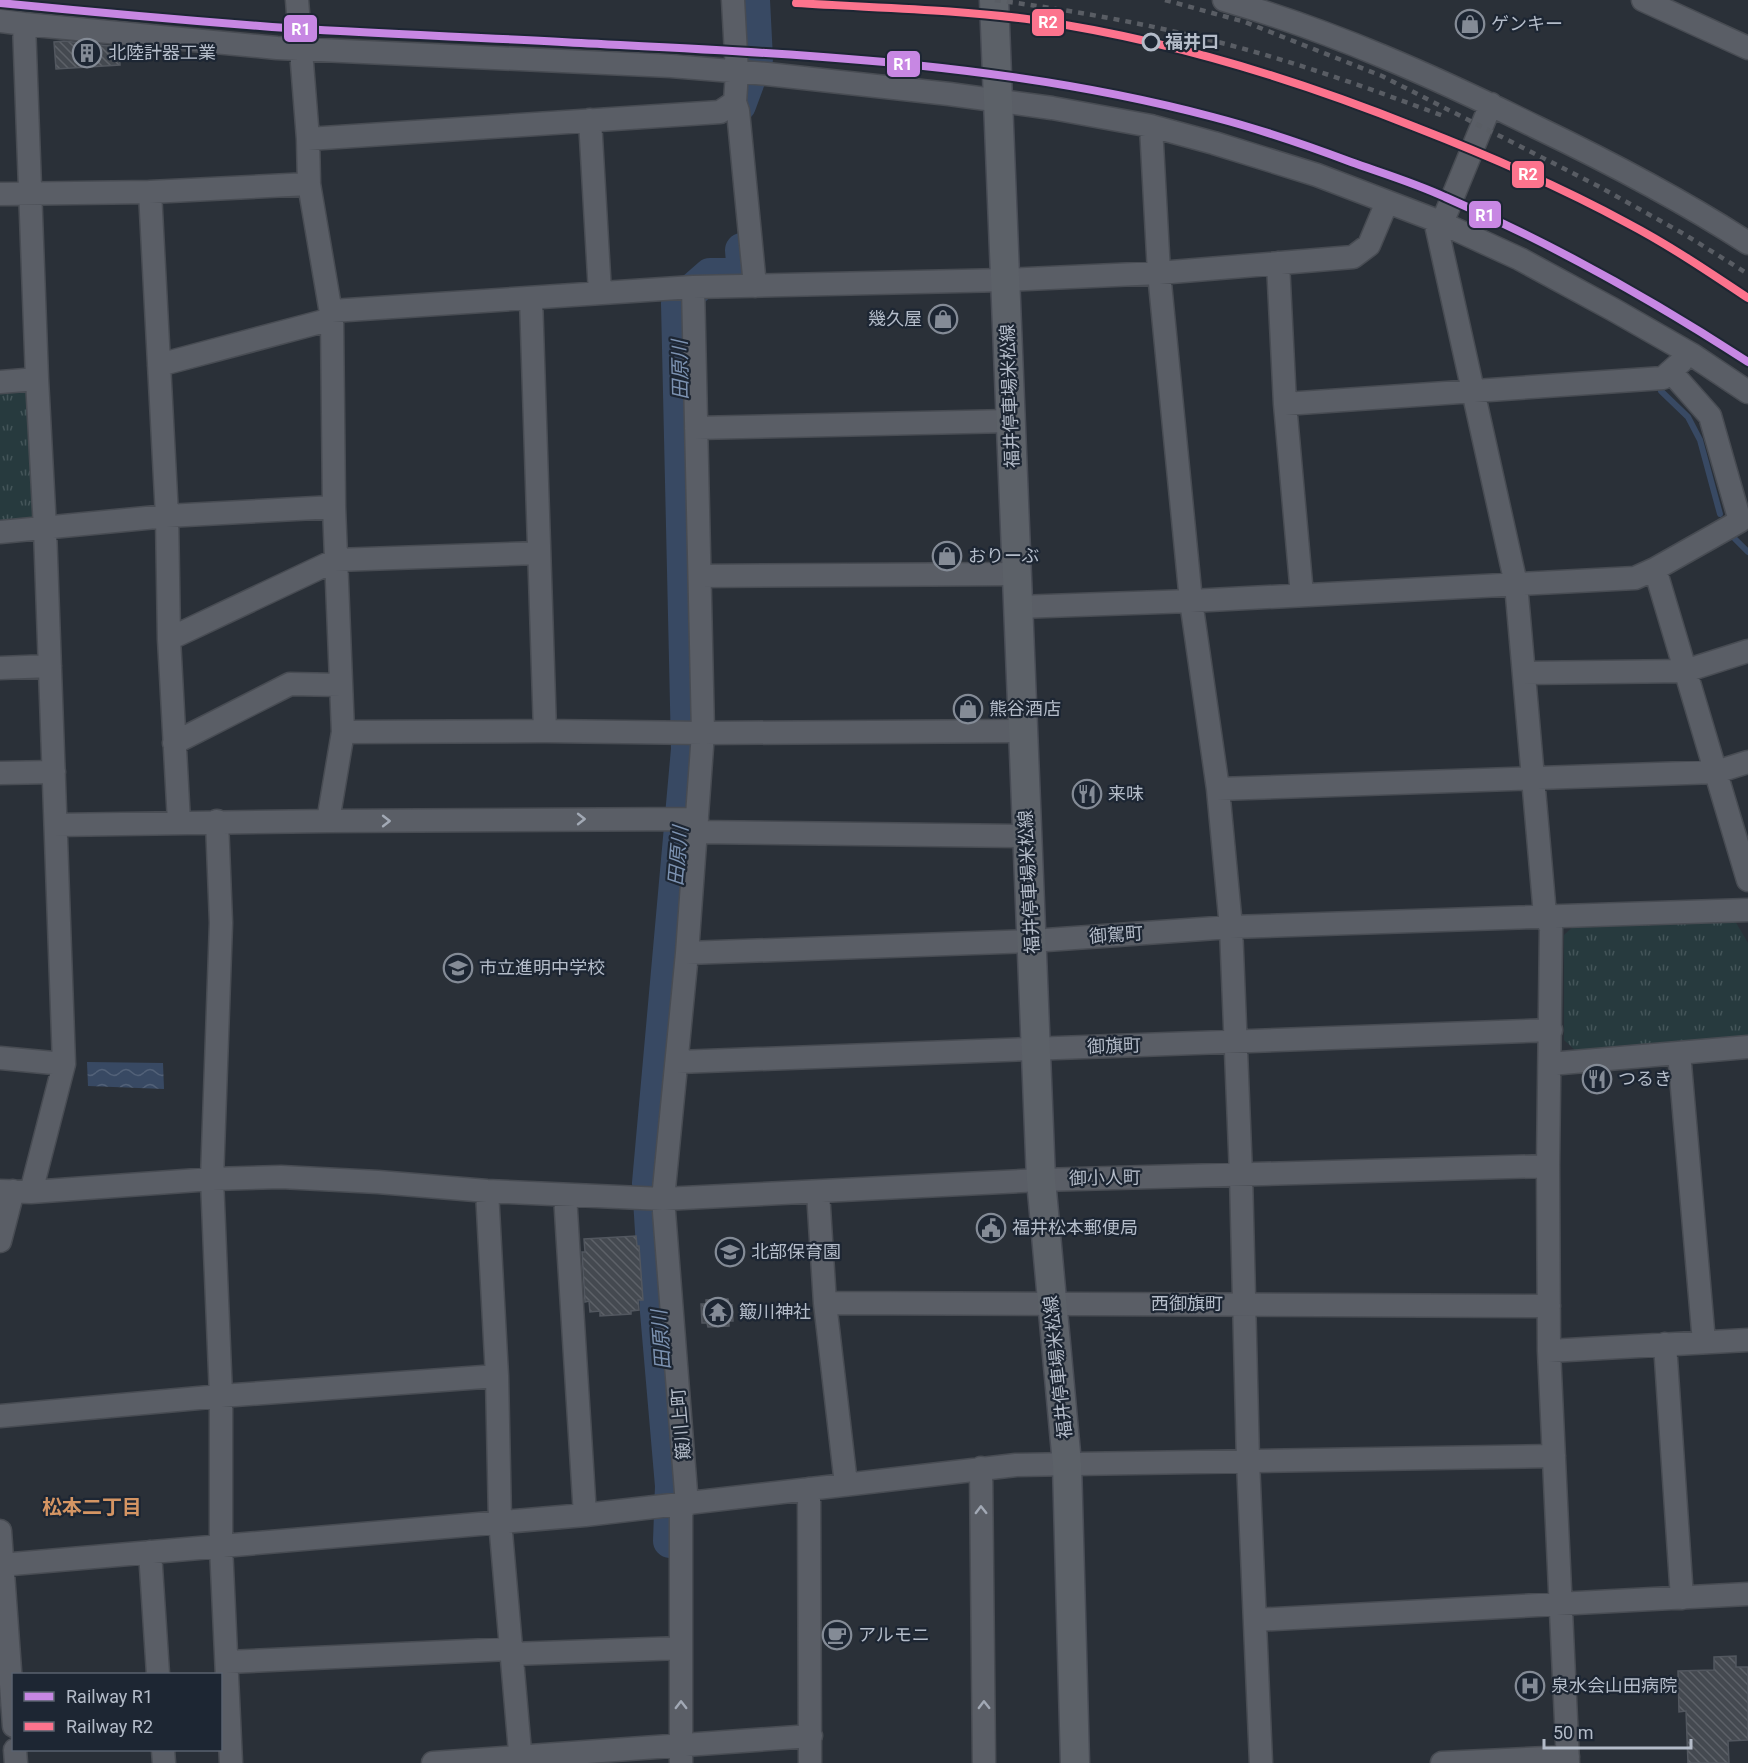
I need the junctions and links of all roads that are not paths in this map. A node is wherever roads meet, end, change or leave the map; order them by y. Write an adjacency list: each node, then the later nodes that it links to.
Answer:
1 (297, 0): 9 (street)
2 (733, 0): 10 (street)
3 (994, 0): 11 (main road, 福井停車場米松線)
4 (1224, 0): 13 (street)
5 (1643, 0): 8 (street)
6 (0, 21): 7 (street)
7 (24, 24): 9 (street); 19 (street)
8 (1748, 48)
9 (301, 49): 10 (street); 16 (street)
10 (737, 72): 11 (street); 12 (street)
11 (998, 101): 15 (street); 26 (main road, 福井停車場米松線)
12 (735, 102): 14 (street); 27 (street)
13 (1491, 104): 22 (street); 23 (street)
14 (590, 120): 16 (street); 29 (street)
15 (1150, 126): 21 (street); 25 (street)
16 (308, 138): 17 (street)
17 (309, 184): 18 (street); 31 (street)
18 (150, 192): 19 (street); 33 (street)
19 (29, 193): 20 (street); 35 (street)
20 (0, 194)
21 (1388, 202): 22 (street); 24 (street)
22 (1439, 222): 32 (street); 37 (street)
23 (1748, 243)
24 (1278, 263): 25 (street); 39 (street)
25 (1159, 273): 26 (street); 54 (street)
26 (1005, 280): 27 (street); 40 (main road, 福井停車場米松線)
27 (755, 286): 28 (street)
28 (693, 287): 29 (street); 41 (street, 簸川上町)
29 (600, 293): 30 (street)
30 (531, 298): 31 (street); 47 (street)
31 (332, 315): 33 (street); 42 (street)
32 (1691, 354): 34 (street); 38 (street)
33 (159, 365): 43 (street)
34 (1671, 372): 37 (street); 44 (street)
35 (37, 379): 36 (street); 45 (street)
36 (0, 382)
37 (1472, 390): 39 (street); 52 (street)
38 (1748, 392)
39 (1285, 404): 53 (street)
40 (1010, 421): 41 (street); 50 (main road, 福井停車場米松線)
41 (696, 428): 51 (street, 簸川上町)
42 (334, 507): 43 (street); 48 (street)
43 (167, 516): 45 (street); 56 (street)
44 (1744, 524): 49 (street)
45 (45, 529): 46 (street); 58 (street)
46 (0, 532)
47 (538, 553): 48 (street); 63 (street)
48 (336, 560): 56 (street); 62 (street)
49 (1655, 569): 52 (street); 60 (street)
50 (1017, 574): 51 (street); 55 (main road, 福井停車場米松線)
51 (700, 576): 66 (street, 簸川上町)
52 (1515, 584): 53 (street); 61 (street)
53 (1302, 595): 54 (street)
54 (1191, 601): 55 (street); 73 (street)
55 (1018, 607): 64 (main road, 福井停車場米松線)
56 (170, 639): 67 (street)
57 (1748, 651): 60 (street)
58 (50, 666): 59 (street); 69 (street)
59 (0, 668)
60 (1685, 671): 61 (street); 70 (street)
61 (1524, 673): 72 (street)
62 (341, 685): 65 (street); 67 (street)
63 (545, 731): 65 (street); 66 (street)
64 (1023, 731): 66 (street); 79 (main road, 福井停車場米松線)
65 (343, 732): 75 (street)
66 (703, 733): 78 (street, 簸川上町)
67 (174, 743): 76 (street)
68 (1748, 762): 70 (street)
69 (54, 772): 71 (street); 77 (street)
70 (1716, 772): 72 (street); 80 (street)
71 (0, 773)
72 (1532, 778): 73 (street); 82 (street)
73 (1218, 789): 83 (street)
74 (217, 821): 75 (street); 76 (street); 97 (street)
75 (328, 821): 78 (street, one-way to 78)
76 (179, 822): 77 (street)
77 (56, 825): 93 (street)
78 (696, 825): 79 (street); 85 (street, 簸川上町)
79 (1026, 836): 84 (main road, 福井停車場米松線)
80 (1748, 880)
81 (1748, 910): 82 (street, 御駕町)
82 (1545, 915): 83 (street, 御駕町); 86 (street)
83 (1231, 927): 84 (street, 御駕町); 87 (street)
84 (1032, 941): 85 (street, 御駕町); 89 (main road, 福井停車場米松線)
85 (687, 953): 92 (street, 簸川上町)
86 (1551, 1030): 87 (street, 御旗町); 94 (street)
87 (1235, 1041): 89 (street, 御旗町); 96 (street)
88 (1748, 1047): 90 (street)
89 (1036, 1049): 92 (street, 御旗町); 98 (main road, 福井停車場米松線)
90 (1679, 1053): 94 (street); 110 (street)
91 (0, 1058): 93 (street)
92 (678, 1062): 103 (street, 簸川上町)
93 (64, 1064): 99 (street)
94 (1550, 1064): 95 (street)
95 (1548, 1166): 96 (street, 御小人町); 108 (street)
96 (1241, 1175): 98 (street, 御小人町); 106 (street)
97 (212, 1179): 99 (street, 御小人町); 100 (street, 御小人町); 114 (street)
98 (1041, 1180): 101 (street, 御小人町); 107 (main road, 福井停車場米松線)
99 (14, 1191): 104 (street)
100 (487, 1191): 102 (street, 御小人町); 113 (street)
101 (818, 1192): 103 (street, 御小人町); 105 (street)
102 (565, 1195): 103 (street, 御小人町); 123 (street)
103 (663, 1199): 122 (street, 簸川上町)
104 (0, 1241)
105 (825, 1304): 107 (street, 西御旗町); 120 (street)
106 (1244, 1304): 107 (street, 西御旗町); 108 (street, 西御旗町); 117 (street)
107 (1052, 1305): 118 (main road, 福井停車場米松線)
108 (1549, 1306): 112 (street)
109 (1748, 1340): 110 (street)
110 (1704, 1342): 111 (street)
111 (1665, 1344): 112 (street); 130 (street)
112 (1549, 1351): 116 (street)
113 (497, 1376): 114 (street); 124 (street)
114 (221, 1396): 115 (street); 126 (street)
115 (0, 1416)
116 (1554, 1456): 117 (street); 131 (street)
117 (1248, 1461): 118 (street); 132 (street)
118 (1067, 1464): 119 (street); 146 (main road, 福井停車場米松線)
119 (981, 1468): 120 (street); 145 (street, one-way to 119)
120 (846, 1485): 121 (street)
121 (809, 1490): 122 (street); 138 (street)
122 (684, 1505): 123 (street); 133 (street, 簸川上町)
123 (585, 1515): 124 (street)
124 (500, 1521): 126 (street); 134 (street)
125 (0, 1532): 128 (street)
126 (221, 1546): 127 (street); 135 (street)
127 (150, 1552): 128 (street); 136 (street)
128 (1, 1565): 137 (street)
129 (1748, 1594): 130 (street)
130 (1682, 1598): 131 (street)
131 (1561, 1605): 132 (street); 141 (street)
132 (1255, 1620): 147 (street)
133 (681, 1648): 134 (street); 139 (street, 簸川上町, one-way to 133)
134 (511, 1652): 135 (street); 140 (street)
135 (227, 1662): 142 (street)
136 (158, 1673)
137 (12, 1701)
138 (811, 1736): 139 (street); 144 (street)
139 (681, 1755): 140 (street)
140 (521, 1760): 143 (street)
141 (1568, 1760): 148 (street)
142 (231, 1763)
143 (433, 1763)
144 (810, 1763)
145 (984, 1763)
146 (1075, 1763)
147 (1261, 1763)
148 (1442, 1763)

